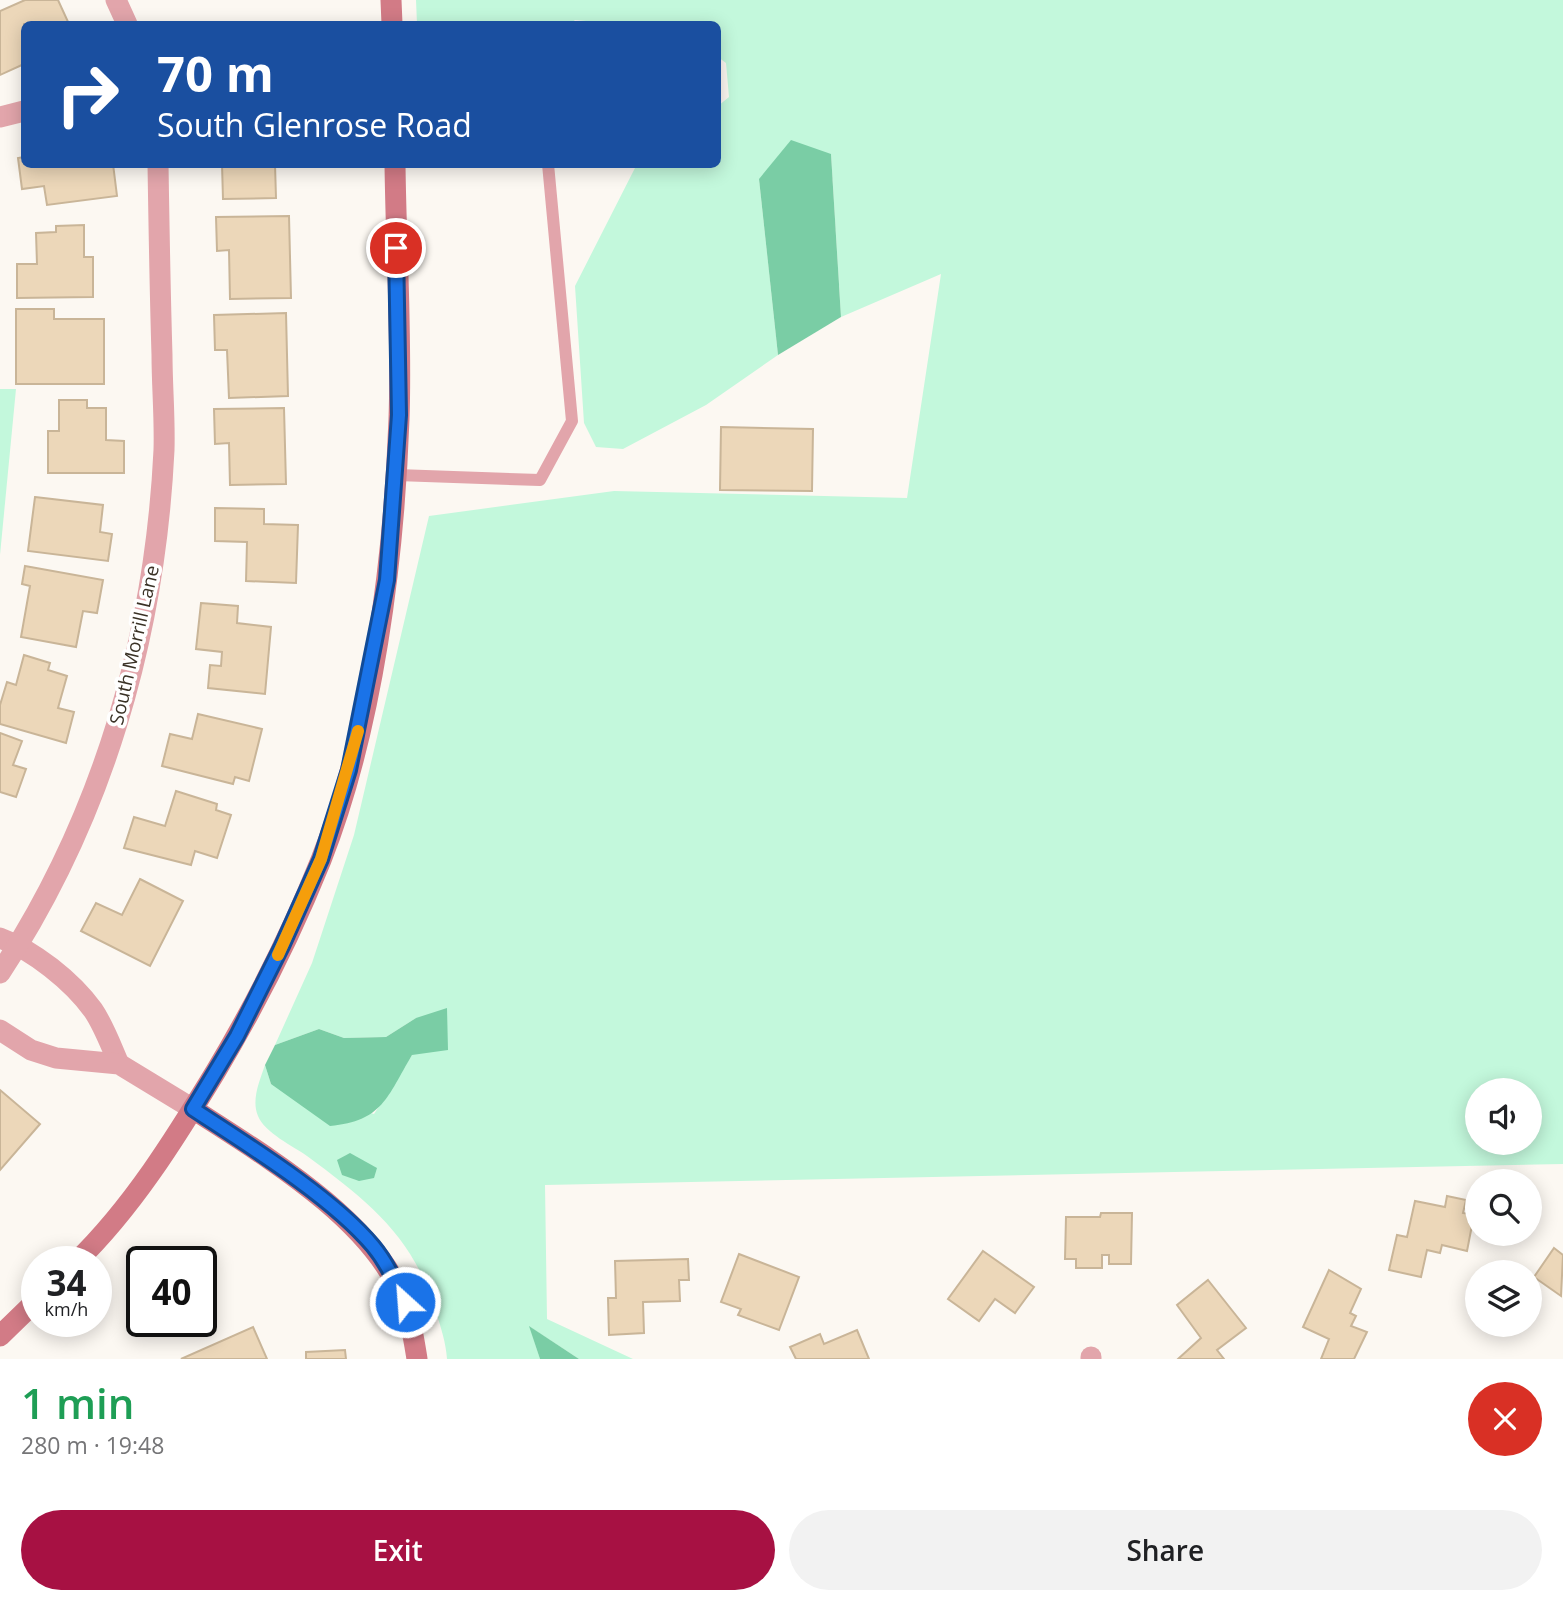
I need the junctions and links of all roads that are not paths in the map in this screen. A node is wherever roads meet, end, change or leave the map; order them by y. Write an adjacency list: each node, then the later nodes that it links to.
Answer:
1 (116, 0): 3 (street)
2 (391, 0): 4 (street)
3 (126, 21)
4 (391, 21)
5 (21, 112): 6 (street)
6 (0, 117)
7 (158, 168): 11 (street, South Morrill Lane)
8 (394, 168): 10 (street)
9 (548, 168): 10 (lane)
10 (397, 475): 15 (street)
11 (9, 941): 12 (street, South Morrill Lane); 14 (street)
12 (0, 973)
13 (0, 1030): 14 (street)
14 (119, 1063): 15 (street)
15 (193, 1109): 16 (street); 19 (street)
16 (89, 1246)
17 (21, 1316): 18 (street)
18 (0, 1336)
19 (417, 1359)

